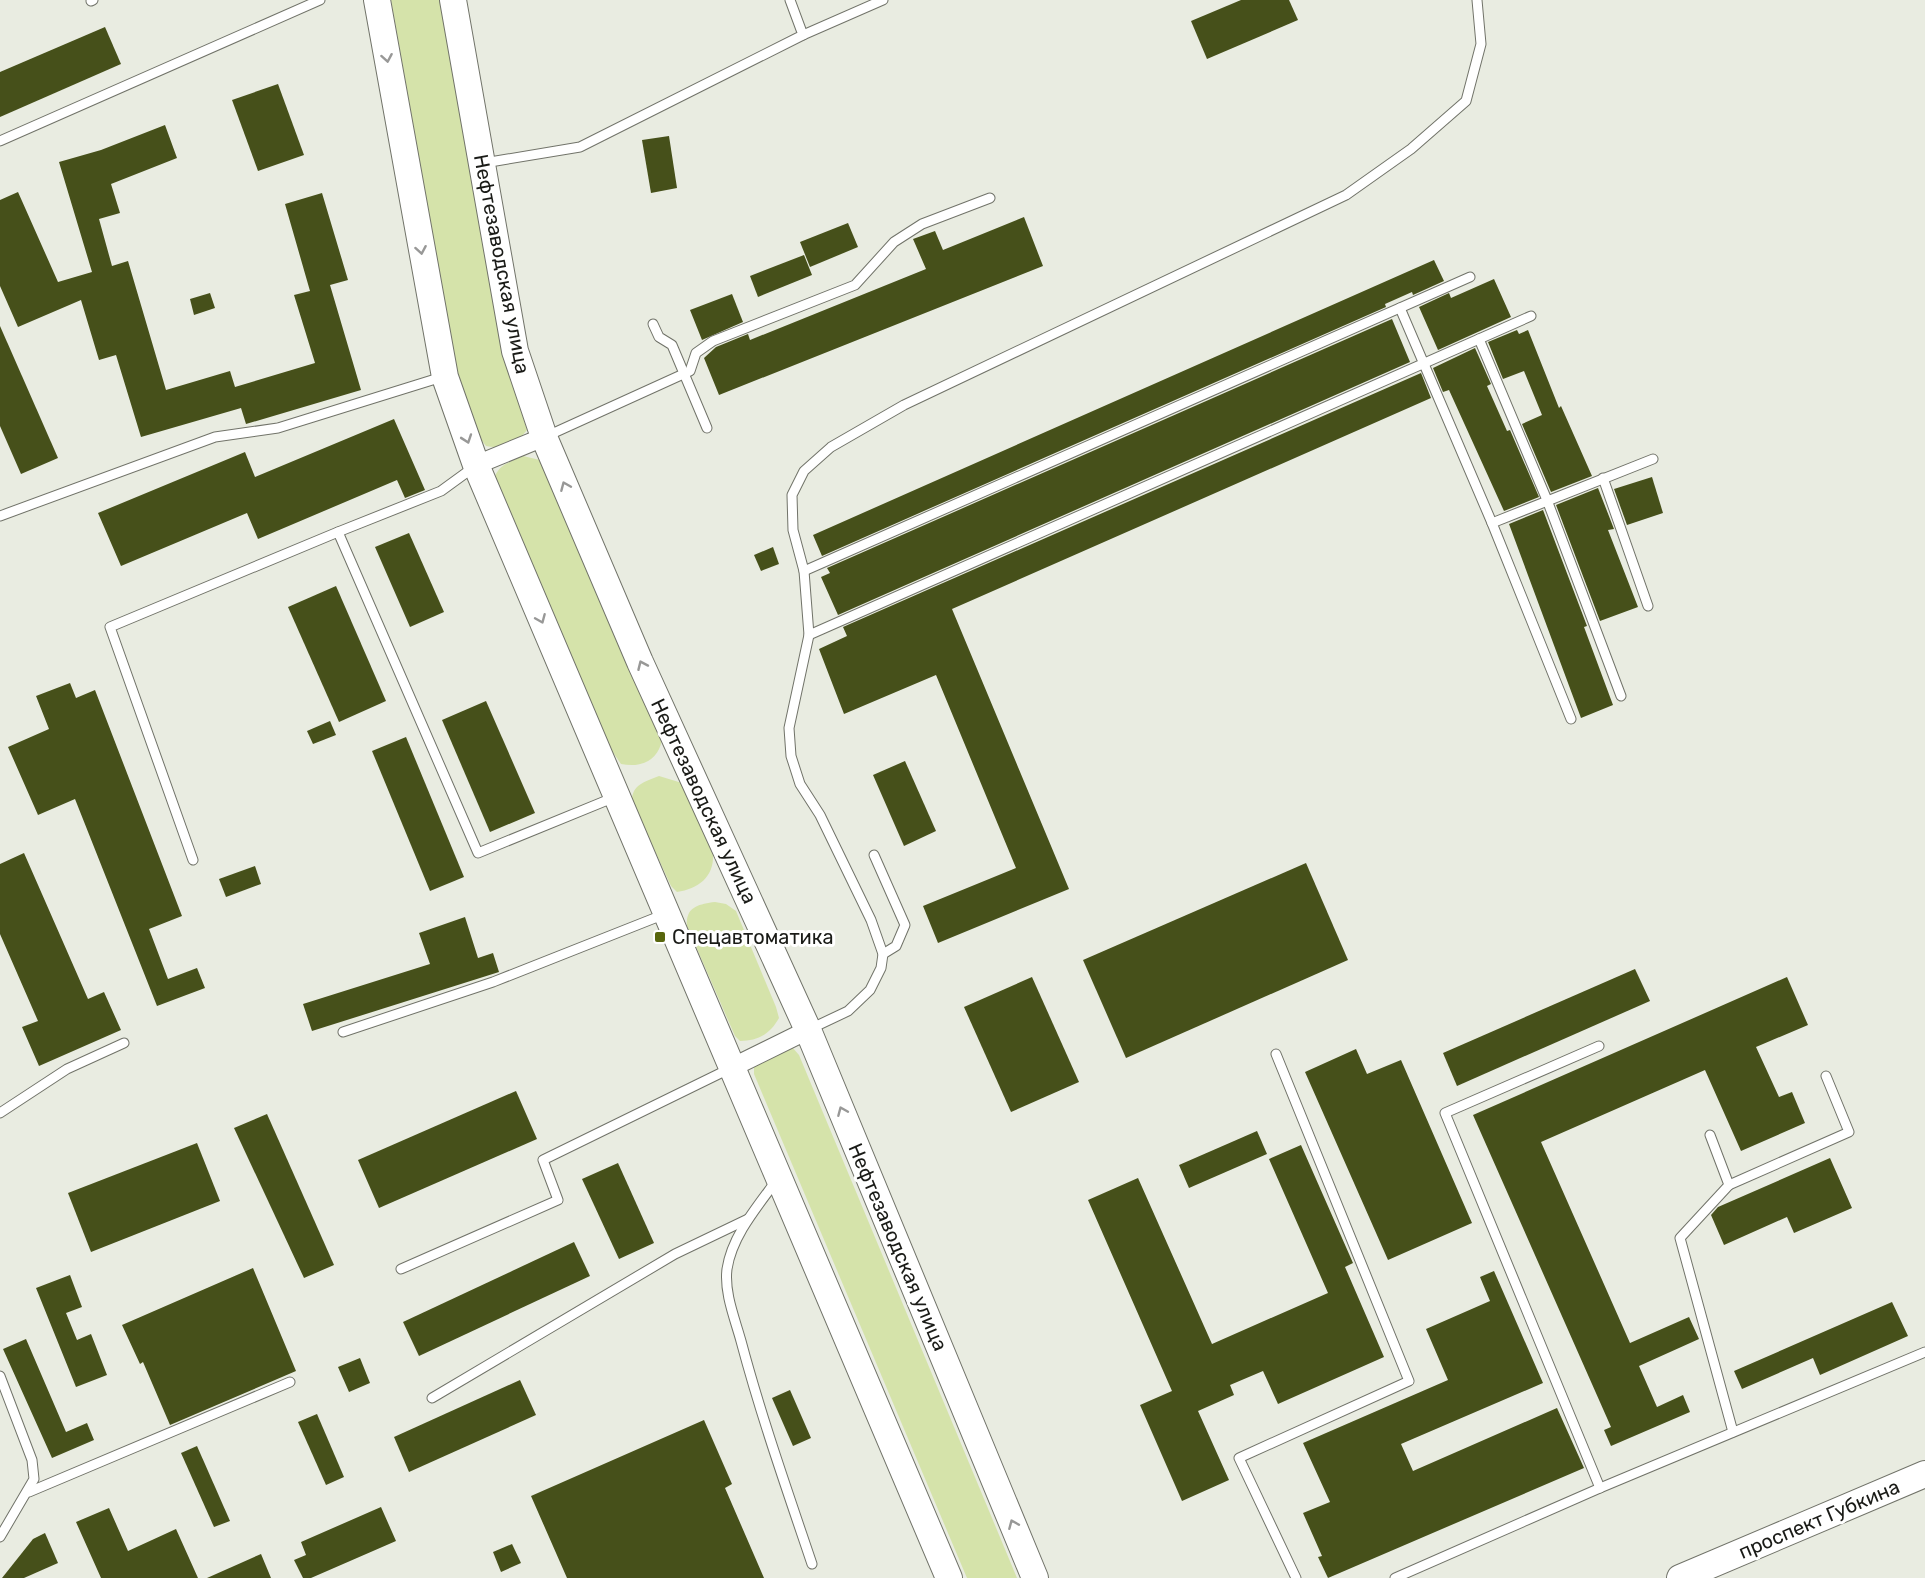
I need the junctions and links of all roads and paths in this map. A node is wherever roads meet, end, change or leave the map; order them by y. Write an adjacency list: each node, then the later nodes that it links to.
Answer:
1 (320, 0): 8 (lane)
2 (377, 0): 18 (main road, one-way to 18)
3 (453, 0): 9 (main road, Нефтезаводская улица)
4 (790, 0): 7 (lane)
5 (883, 0): 7 (lane)
6 (1477, 0): 28 (lane)
7 (803, 35): 9 (lane)
8 (0, 141)
9 (482, 164): 20 (main road, Нефтезаводская улица)
10 (990, 198): 17 (lane)
11 (1470, 277): 12 (lane)
12 (1400, 308): 16 (lane); 28 (lane)
13 (1531, 316): 15 (lane)
14 (653, 324): 17 (lane)
15 (1479, 339): 16 (lane); 24 (lane)
16 (1424, 363): 26 (lane); 30 (lane)
17 (683, 373): 19 (lane); 20 (lane)
18 (445, 376): 22 (main road, one-way to 22); 25 (lane)
19 (707, 428)
20 (544, 437): 22 (street); 38 (main road, Нефтезаводская улица, one-way to 20)
21 (1653, 459): 23 (lane)
22 (476, 465): 27 (lane); 33 (main road, one-way to 33)
23 (1603, 478): 24 (lane); 29 (lane)
24 (1547, 500): 26 (lane); 31 (lane)
25 (0, 516)
26 (1492, 522): 32 (lane)
27 (338, 532): 33 (lane); 35 (lane)
28 (804, 572): 30 (lane)
29 (1648, 606)
30 (809, 635): 37 (lane)
31 (1621, 696)
32 (1571, 719)
33 (617, 796): 36 (main road)
34 (874, 855): 37 (lane)
35 (194, 860)
36 (667, 914): 39 (lane); 43 (main road)
37 (883, 954): 38 (lane)
38 (808, 1030): 43 (street); 62 (main road, Нефтезаводская улица, one-way to 38)
39 (343, 1032)
40 (123, 1043): 45 (lane)
41 (1599, 1046): 57 (lane)
42 (1276, 1054): 63 (lane)
43 (733, 1067): 47 (main road); 50 (lane)
44 (1826, 1076): 48 (lane)
45 (0, 1113)
46 (1710, 1135): 48 (lane)
47 (779, 1178): 49 (lane); 61 (main road)
48 (1730, 1185): 55 (lane)
49 (748, 1220): 54 (lane); 60 (lane)
50 (401, 1269)
51 (1925, 1353): 55 (lane)
52 (0, 1376): 58 (lane)
53 (290, 1382): 58 (lane)
54 (432, 1398)
55 (1733, 1432): 57 (lane)
56 (1925, 1474): 65 (main road, проспект Губкина)
57 (1600, 1488): 64 (lane)
58 (29, 1492): 59 (lane)
59 (0, 1537)
60 (812, 1564)
61 (949, 1578)
62 (1035, 1578)
63 (1296, 1578)
64 (1395, 1578)
65 (1680, 1578)

